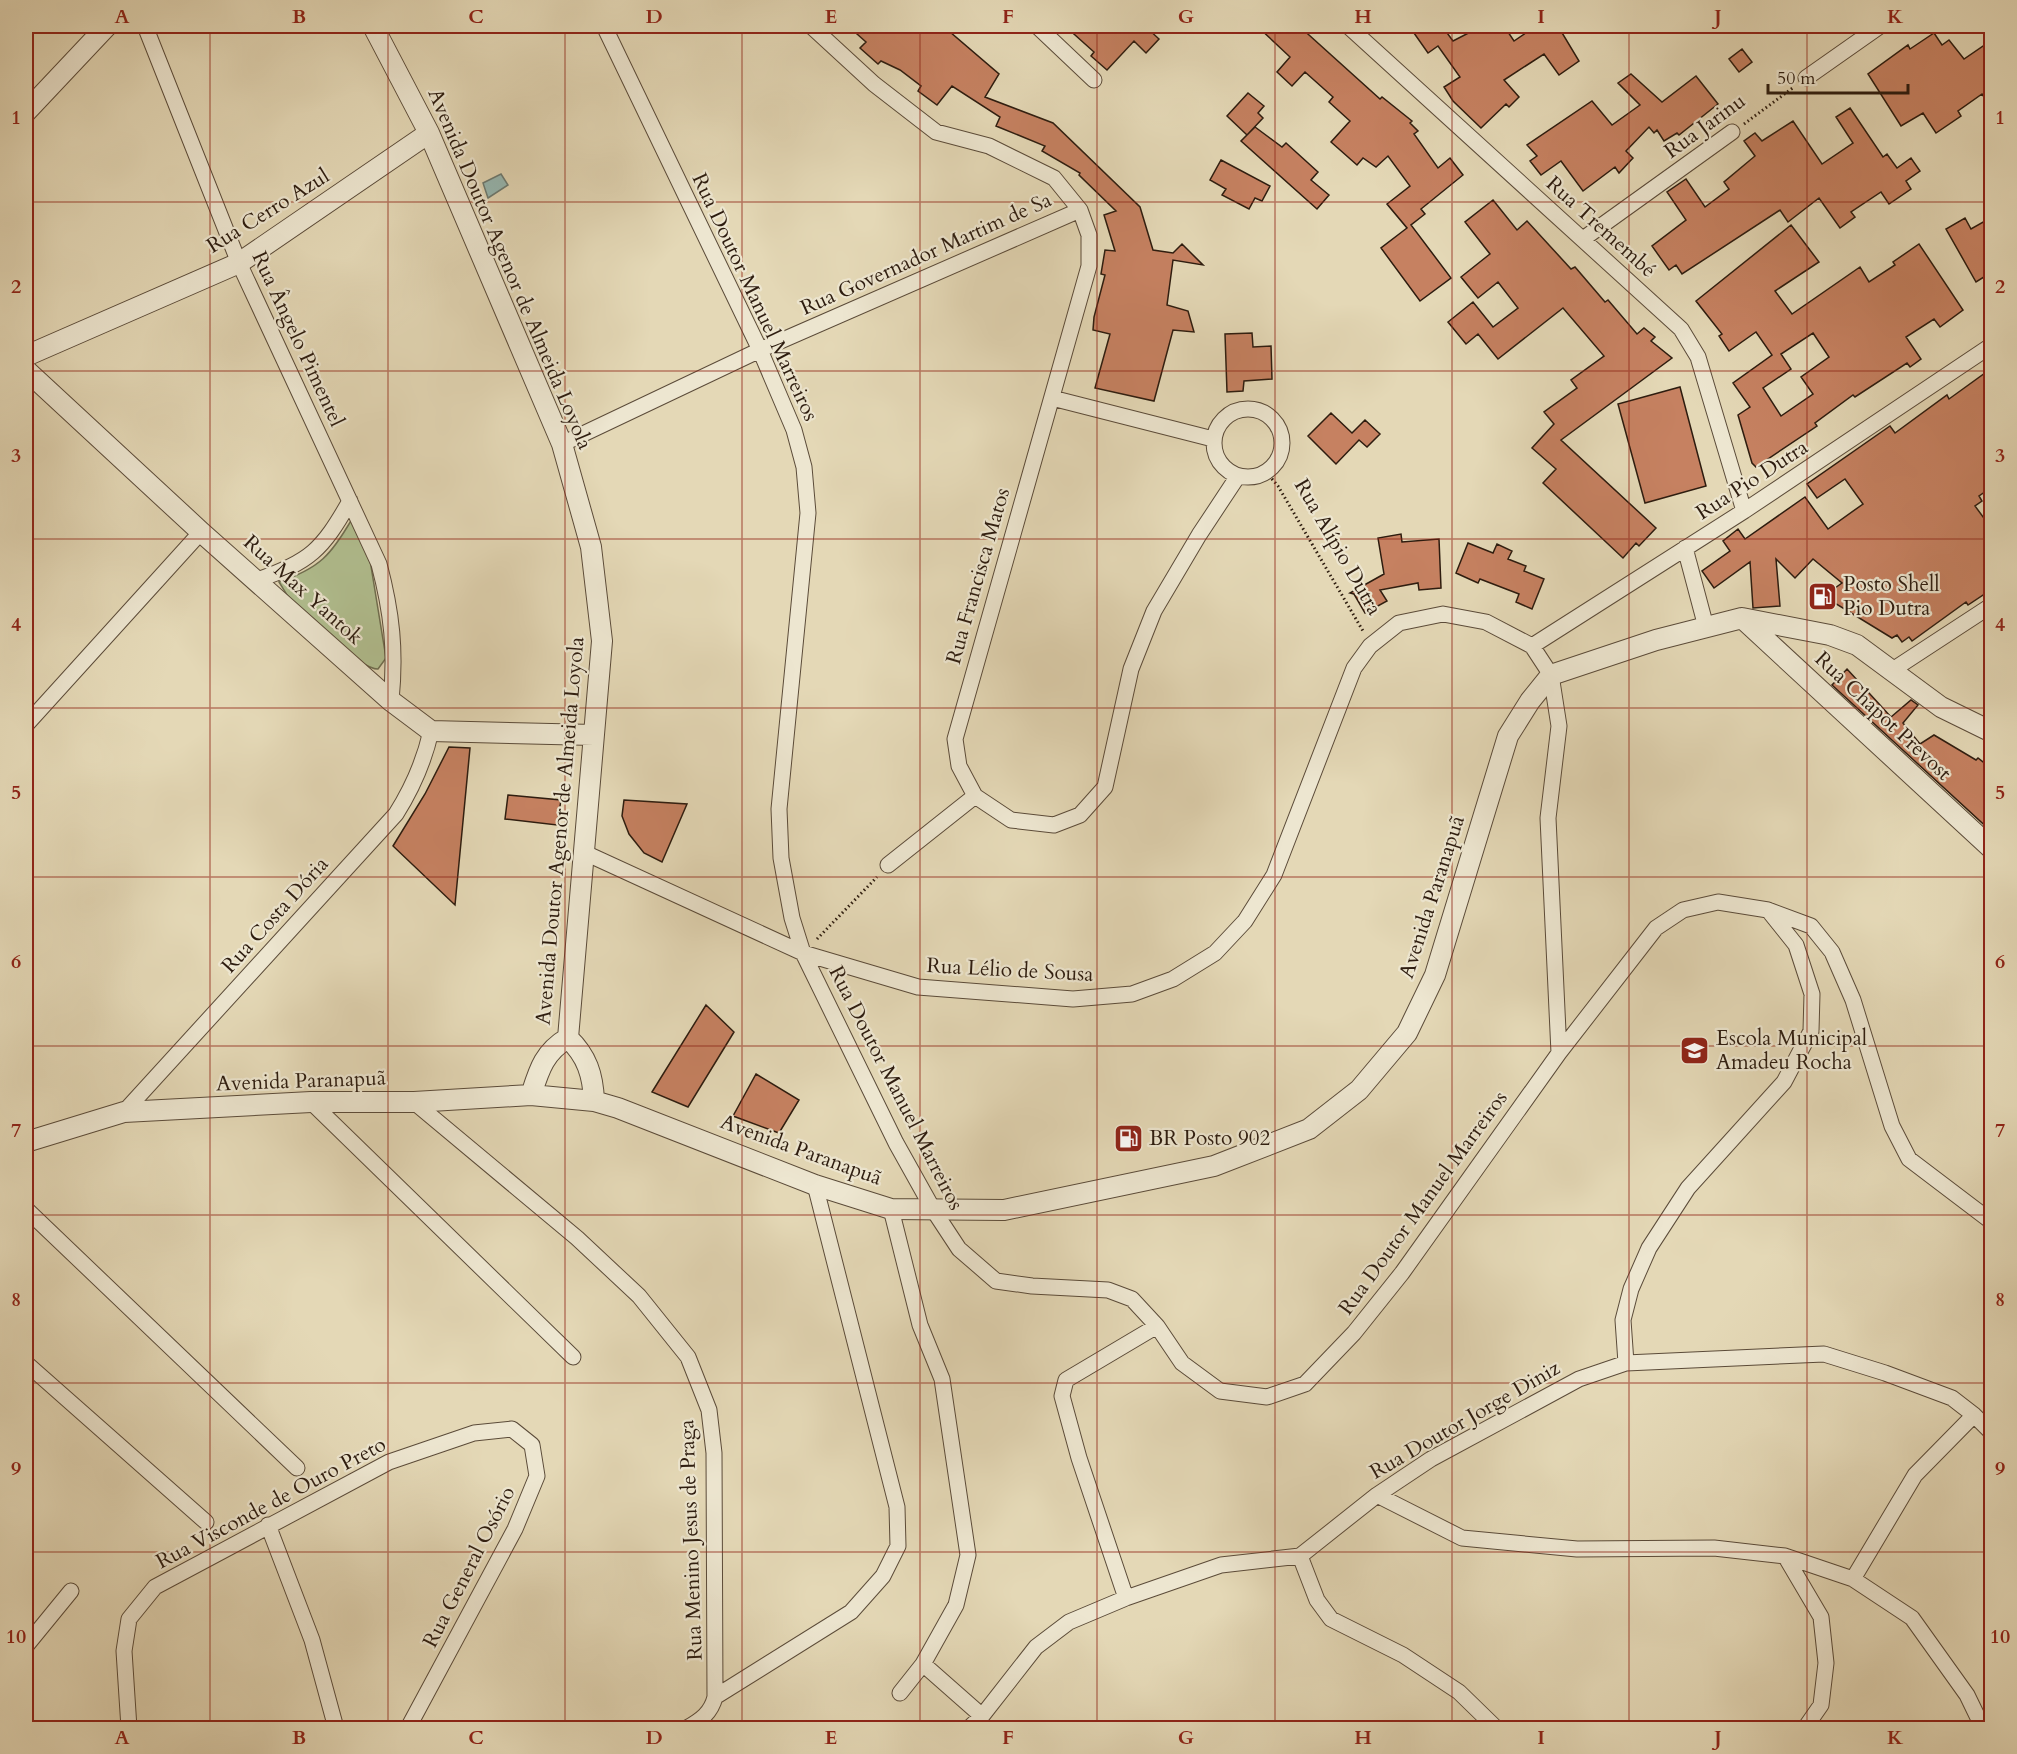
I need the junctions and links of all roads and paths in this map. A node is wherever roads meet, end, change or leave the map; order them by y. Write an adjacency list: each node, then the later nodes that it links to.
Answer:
1 (106, 26): 11 (street)
2 (146, 26): 16 (street, Rua Ângelo Pimentel)
3 (373, 26): 13 (street, Avenida Doutor Agenor de Almeida Loyola)
4 (604, 26): 18 (street, Rua Doutor Manuel Marreiros)
5 (811, 26): 14 (street, Rua Francisca Matos)
6 (1037, 26): 10 (street)
7 (1348, 26): 15 (street, Rua Tremembé)
8 (1880, 26): 9 (street)
9 (1806, 78): 12 (path, Rua Jarinu)
10 (1094, 80)
11 (26, 112)
12 (1732, 132): 15 (street, Rua Jarinu)
13 (429, 133): 16 (street, Rua Cerro Azul); 23 (street, Avenida Doutor Agenor de Almeida Loyola)
14 (1080, 210): 18 (street, Rua Governador Martim de Sa); 21 (street, Rua Francisca Matos)
15 (1583, 239): 27 (street, Rua Tremembé)
16 (239, 263): 19 (street, Rua Cerro Azul); 26 (street, Rua Ângelo Pimentel)
17 (1992, 345): 27 (street, Rua Pio Dutra)
18 (760, 350): 23 (street, Rua Governador Martim de Sa); 48 (street, Rua Doutor Manuel Marreiros)
19 (26, 356)
20 (26, 370): 28 (street, Rua Max Yantok)
21 (1052, 398): 22 (street); 43 (street, Rua Francisca Matos)
22 (1214, 439): 24 (street); 25 (street)
23 (562, 444): 42 (street, Avenida Doutor Agenor de Almeida Loyola)
24 (1266, 472): 25 (street); 34 (path, Rua Alípio Dutra)
25 (1238, 476): 43 (street, Rua Francisca Matos)
26 (350, 501): 30 (street); 38 (street, Rua Ângelo Pimentel)
27 (1744, 511): 29 (street, Rua Pio Dutra)
28 (201, 532): 30 (street, Rua Max Yantok); 39 (street)
29 (1685, 548): 33 (street); 35 (street, Rua Pio Dutra)
30 (257, 580): 38 (street, Rua Max Yantok)
31 (1992, 605): 36 (street)
32 (1742, 618): 33 (street); 36 (street); 44 (street, Rua Chapot Prevost)
33 (1706, 627): 37 (street)
34 (1371, 645): 35 (street, Rua Lélio de Sousa); 48 (street, Rua Lélio de Sousa)
35 (1532, 646): 37 (street, Rua Lélio de Sousa)
36 (1891, 670): 41 (street)
37 (1551, 675): 50 (street); 60 (street, Avenida Paranapuã)
38 (391, 701): 40 (street, Rua Max Yantok)
39 (26, 725)
40 (431, 731): 42 (street); 55 (street, Rua Costa Dória)
41 (1992, 732)
42 (594, 735): 45 (street, Avenida Doutor Agenor de Almeida Loyola)
43 (975, 796): 46 (street)
44 (1992, 849)
45 (583, 852): 48 (street, Rua Lélio de Sousa); 49 (street, Avenida Doutor Agenor de Almeida Loyola)
46 (888, 865): 48 (path)
47 (1768, 910): 50 (street, Rua Doutor Manuel Marreiros); 61 (street, Rua Doutor Manuel Marreiros); 65 (street)
48 (803, 953): 60 (street, Rua Doutor Manuel Marreiros)
49 (568, 1038): 51 (street, Avenida Doutor Agenor de Almeida Loyola); 52 (street, Avenida Doutor Agenor de Almeida Loyola)
50 (1559, 1053): 62 (street, Rua Doutor Manuel Marreiros)
51 (531, 1095): 52 (street, Avenida Paranapuã); 54 (street, Avenida Paranapuã)
52 (594, 1101): 57 (street, Avenida Paranapuã)
53 (311, 1102): 54 (street, Avenida Paranapuã); 55 (street, Avenida Paranapuã); 63 (street)
54 (414, 1102): 81 (street, Rua Menino Jesus de Praga)
55 (124, 1112): 56 (street, Avenida Paranapuã)
56 (26, 1143)
57 (815, 1185): 59 (street, Avenida Paranapuã); 81 (street)
58 (26, 1209): 69 (street)
59 (891, 1209): 60 (street, Avenida Paranapuã); 79 (street)
60 (934, 1211): 62 (street, Rua Doutor Manuel Marreiros)
61 (1992, 1222)
62 (1157, 1326): 77 (street)
63 (573, 1357)
64 (26, 1363): 71 (street)
65 (1626, 1363): 66 (street); 70 (street, Rua Doutor Jorge Diniz)
66 (1974, 1415): 68 (street); 75 (street)
67 (474, 1433): 72 (street, Rua Visconde de Ouro Preto); 85 (street, Rua General Osório)
68 (1992, 1433)
69 (297, 1468)
70 (1377, 1495): 73 (street, Rua Doutor Jorge Diniz); 74 (street)
71 (206, 1522)
72 (268, 1525): 83 (street, Rua Visconde de Ouro Preto); 84 (street)
73 (1300, 1556): 77 (street); 88 (street)
74 (1785, 1556): 75 (street); 89 (street)
75 (1852, 1579): 90 (street)
76 (71, 1591): 78 (street)
77 (1126, 1598): 82 (street)
78 (26, 1646)
79 (923, 1664): 80 (street); 82 (street)
80 (900, 1693)
81 (716, 1696): 86 (street)
82 (982, 1716): 87 (street)
83 (129, 1728)
84 (336, 1728)
85 (408, 1728)
86 (687, 1728)
87 (969, 1728)
88 (1496, 1728)
89 (1805, 1728)
90 (1983, 1728)

